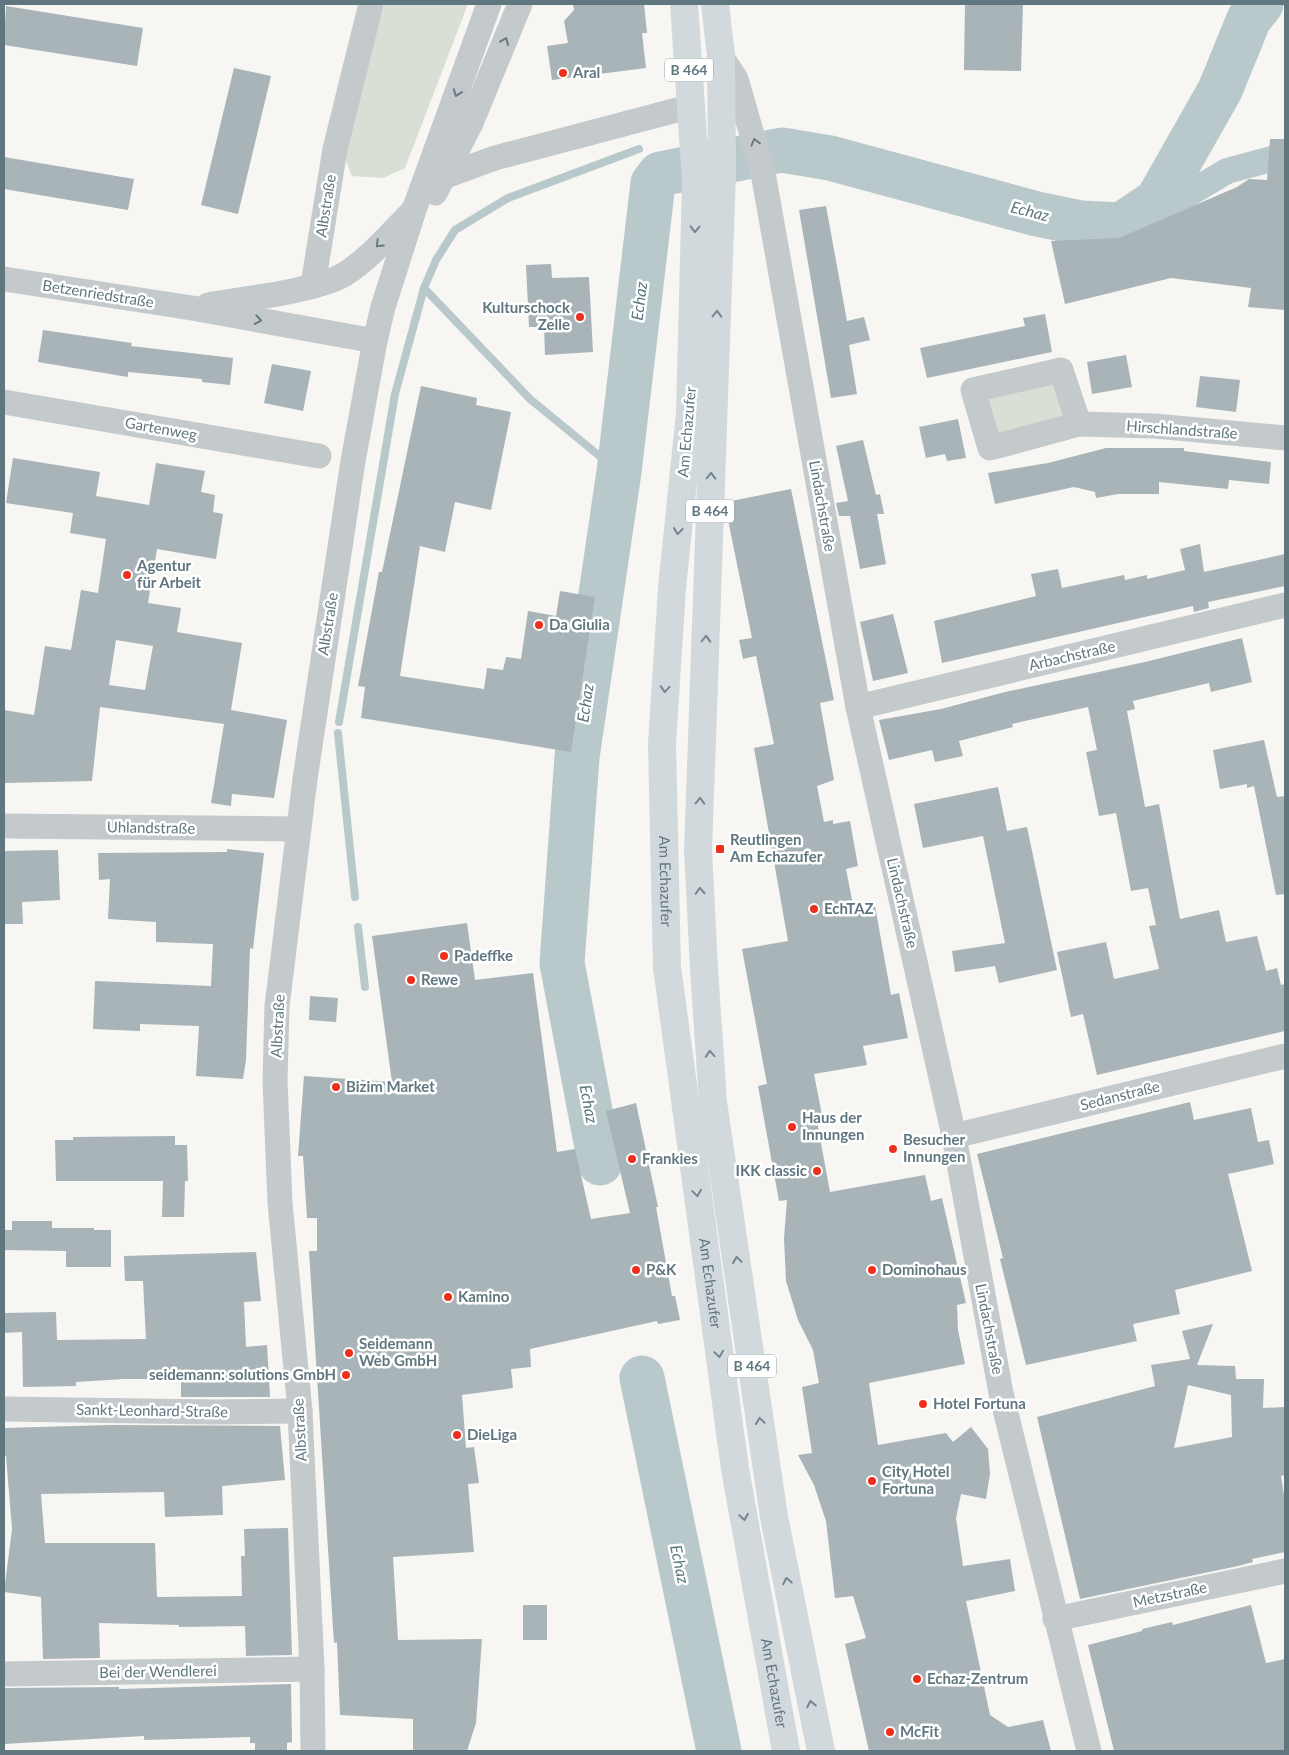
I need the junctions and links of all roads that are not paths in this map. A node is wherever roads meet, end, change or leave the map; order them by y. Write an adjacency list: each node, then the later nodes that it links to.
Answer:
1 (371, 4): 13 (street, Albstraße)
2 (489, 4): 11 (street, Albstraße, one-way to 11)
3 (520, 4): 8 (street, Albstraße, one-way to 3)
4 (684, 4): 7 (main road, Am Echazufer / B 464)
5 (715, 4): 6 (main road, Am Echazufer / B 464)
6 (721, 56): 22 (street, Lindachstraße, one-way to 6); 35 (main road, Am Echazufer / B 464, one-way to 6)
7 (692, 106): 9 (street); 34 (main road, Am Echazufer / B 464, one-way to 34)
8 (471, 123): 9 (street); 10 (street, Albstraße)
9 (495, 158): 10 (street)
10 (442, 177): 14 (street, Albstraße)
11 (414, 210): 13 (street, Albstraße, one-way to 13); 14 (street, Albstraße)
12 (4, 279): 15 (street, Betzenriedstraße)
13 (313, 285): 15 (street, Betzenriedstraße)
14 (383, 307): 16 (street, Albstraße)
15 (192, 308): 16 (street, Betzenriedstraße, one-way to 16)
16 (375, 341): 24 (street, Albstraße)
17 (4, 402): 20 (street, Gartenweg)
18 (1079, 424): 19 (street, Hirschlandstraße)
19 (1285, 438)
20 (319, 456)
21 (1285, 605): 22 (street, Arbachstraße)
22 (858, 707): 26 (street, Lindachstraße)
23 (4, 826): 24 (street, Uhlandstraße)
24 (297, 829): 28 (street, Albstraße)
25 (1285, 1056): 26 (street, Sedanstraße)
26 (954, 1136): 30 (street, Lindachstraße)
27 (4, 1409): 28 (street, Sankt-Leonhard-Straße)
28 (300, 1411): 31 (street, Albstraße)
29 (1285, 1571): 30 (street, Metzstraße)
30 (1055, 1618): 36 (street, Lindachstraße)
31 (312, 1669): 32 (street, Bei der Wendlerei); 33 (street, Albstraße)
32 (4, 1674)
33 (313, 1751)
34 (786, 1751)
35 (821, 1751)
36 (1089, 1751)

